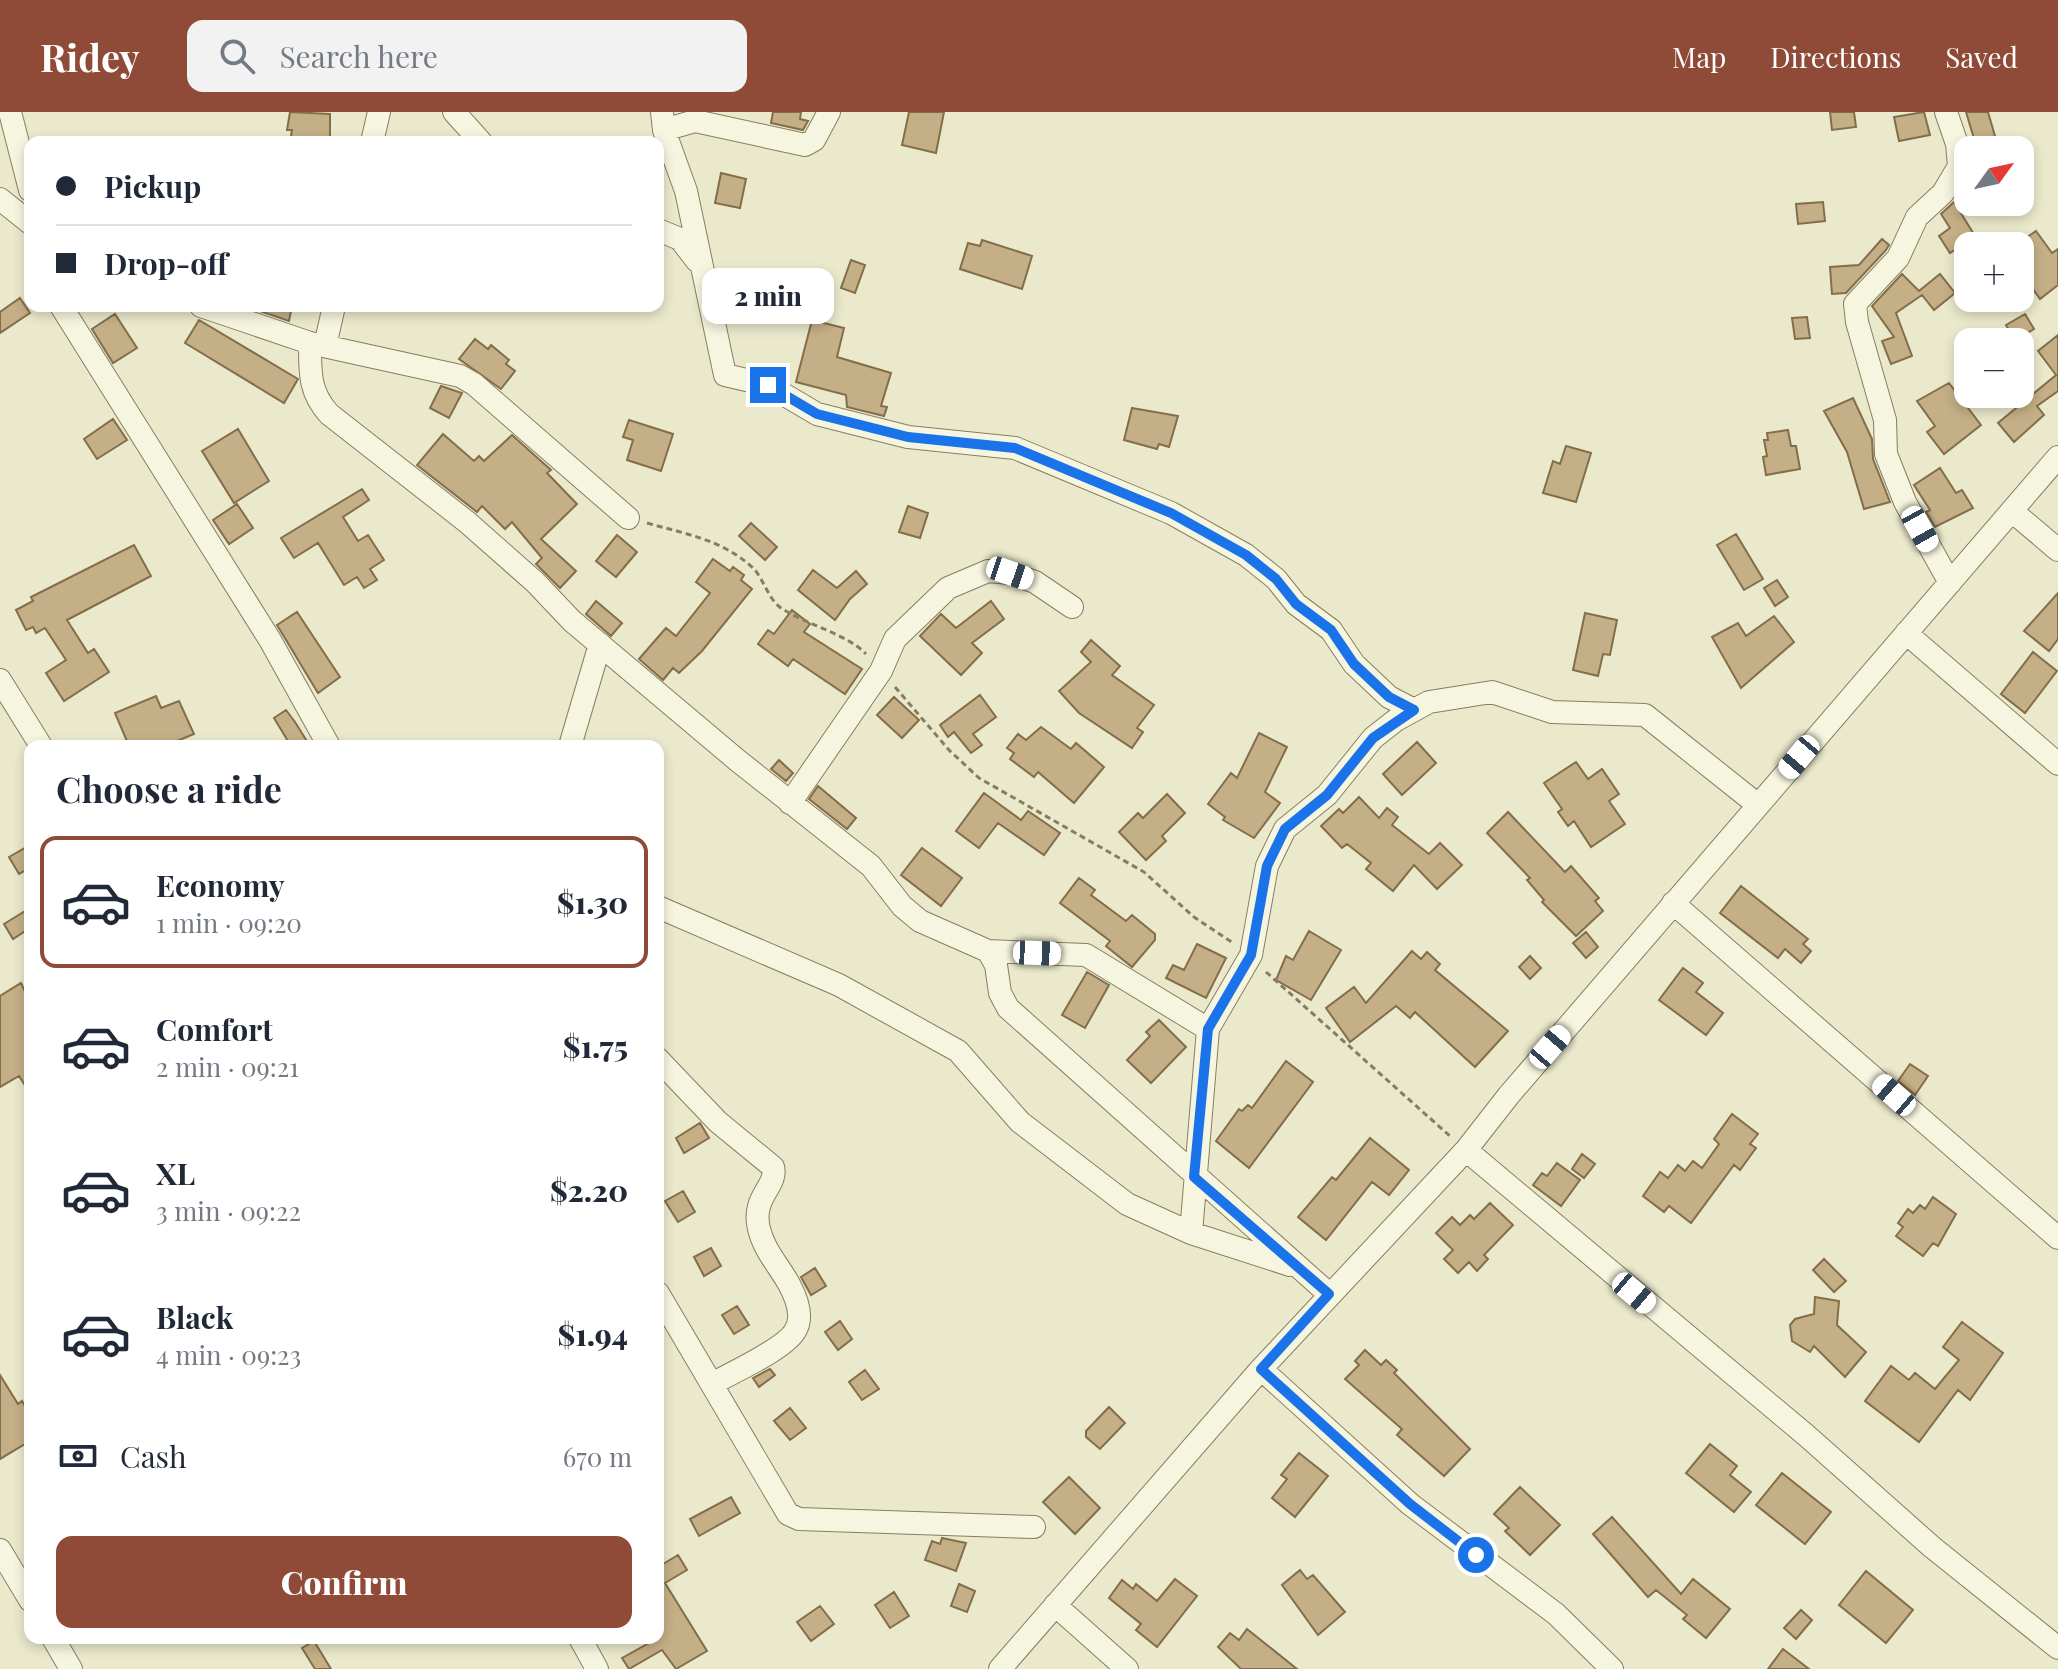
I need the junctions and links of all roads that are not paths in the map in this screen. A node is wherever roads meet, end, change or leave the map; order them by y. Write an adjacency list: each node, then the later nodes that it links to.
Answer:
1 (10, 112): 9 (street)
2 (379, 112): 7 (street)
3 (454, 112): 8 (street)
4 (829, 112): 6 (street)
5 (1946, 112): 22 (street)
6 (663, 121): 13 (street)
7 (373, 136)
8 (476, 136)
9 (24, 167)
10 (0, 199): 11 (street)
11 (24, 218)
12 (664, 232): 13 (street)
13 (700, 266): 27 (street)
14 (65, 312): 29 (street)
15 (219, 312): 17 (street)
16 (331, 312): 17 (street)
17 (317, 344): 20 (street); 25 (street)
18 (2058, 457): 19 (street)
19 (2012, 511): 21 (street); 22 (street)
20 (628, 518)
21 (2058, 550)
22 (1950, 583): 24 (street)
23 (1072, 607): 32 (street)
24 (1906, 633): 31 (street); 33 (street)
25 (600, 644): 30 (street); 32 (street)
26 (0, 680): 28 (street)
27 (1414, 710): 33 (street); 37 (street)
28 (37, 740)
29 (326, 740)
30 (572, 740)
31 (2058, 764)
32 (790, 803): 36 (street)
33 (1758, 805): 34 (street)
34 (1673, 903): 39 (street); 42 (street)
35 (664, 910): 41 (street)
36 (988, 951): 37 (street); 40 (street)
37 (1208, 1029): 40 (street)
38 (664, 1065): 47 (street)
39 (1466, 1150): 44 (street); 54 (street)
40 (1194, 1177): 41 (street); 43 (street)
41 (1191, 1233): 43 (street)
42 (2058, 1238)
43 (1299, 1267): 44 (street)
44 (1329, 1294): 46 (street)
45 (664, 1303): 47 (street)
46 (1261, 1369): 51 (street); 59 (street)
47 (712, 1384): 48 (street)
48 (1034, 1527)
49 (0, 1550): 50 (street)
50 (24, 1590)
51 (1055, 1605): 57 (street); 58 (street)
52 (56, 1644): 55 (street)
53 (583, 1644): 56 (street)
54 (2058, 1648)
55 (71, 1669)
56 (597, 1669)
57 (1000, 1669)
58 (1127, 1669)
59 (1612, 1669)

